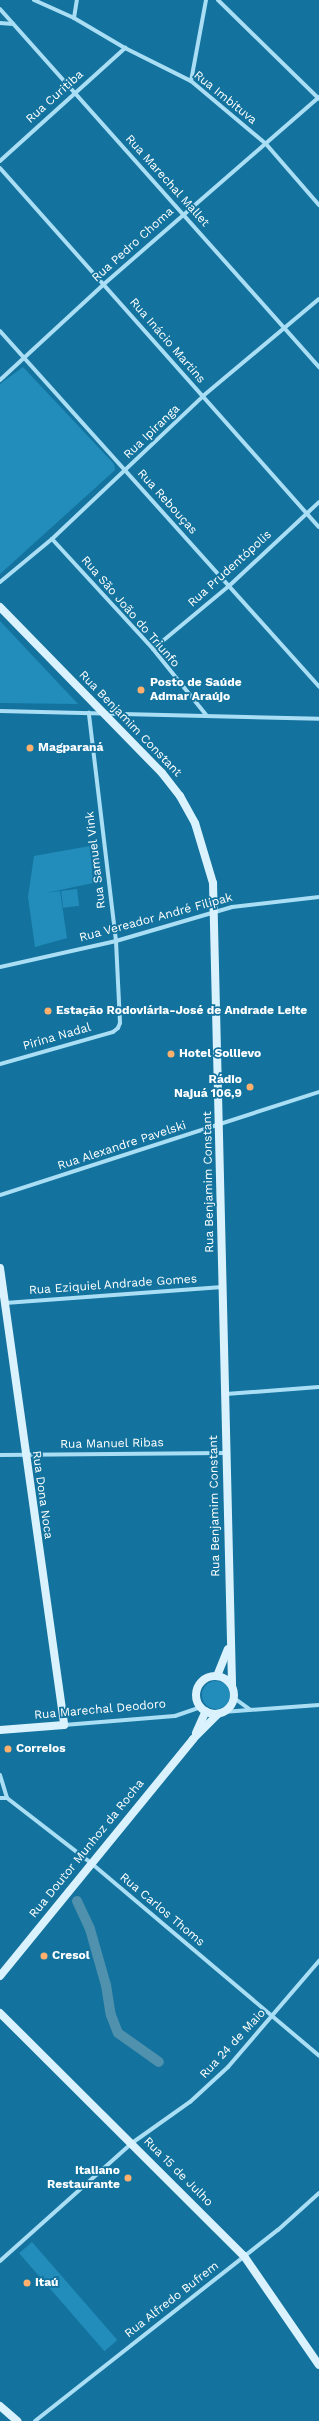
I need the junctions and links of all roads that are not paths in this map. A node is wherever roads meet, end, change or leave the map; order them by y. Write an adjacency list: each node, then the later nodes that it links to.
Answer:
1 (34, 0): 6 (street, Rua Imbituva)
2 (77, 0): 6 (street)
3 (206, 0): 10 (street)
4 (218, 0): 12 (street)
5 (0, 9): 8 (street, Rua Marechal Mallet)
6 (74, 18): 9 (street, Rua Imbituva)
7 (0, 23): 8 (street)
8 (12, 24): 11 (street, Rua Marechal Mallet)
9 (124, 48): 10 (street, Rua Imbituva); 11 (street, Rua Curitiba)
10 (191, 81): 13 (street, Rua Imbituva)
11 (75, 93): 14 (street, Rua Curitiba); 17 (street, Rua Marechal Mallet)
12 (319, 98): 13 (street, Rua Pedro Choma)
13 (266, 144): 16 (street, Rua Imbituva); 17 (street, Rua Pedro Choma)
14 (0, 161)
15 (0, 168): 18 (street, Rua Inácio Martins)
16 (319, 204)
17 (183, 214): 18 (street, Rua Pedro Choma); 20 (street, Rua Marechal Mallet)
18 (104, 284): 22 (street, Rua Pedro Choma); 25 (street, Rua Inácio Martins)
19 (319, 299): 20 (street, Rua Ipiranga)
20 (283, 328): 23 (street, Rua Marechal Mallet); 25 (street, Rua Ipiranga)
21 (0, 331): 22 (street, Rua Rebouças)
22 (24, 358): 24 (street, Rua Pedro Choma); 26 (street, Rua Rebouças)
23 (319, 367)
24 (0, 380)
25 (203, 396): 26 (street, Rua Ipiranga); 28 (street, Rua Inácio Martins)
26 (126, 471): 30 (street, Rua Ipiranga); 32 (street, Rua Rebouças)
27 (319, 502): 28 (street, Rua Prudentópolis)
28 (307, 513): 29 (street, Rua Inácio Martins); 32 (street, Rua Prudentópolis)
29 (319, 527)
30 (52, 539): 31 (street, Rua Ipiranga); 34 (street, Rua São João do Triunfo)
31 (0, 582)
32 (229, 586): 34 (street, Rua Prudentópolis); 35 (street, Rua Rebouças)
33 (0, 606): 38 (main road, Rua Benjamim Constant)
34 (153, 649): 39 (street, Rua São João do Triunfo)
35 (319, 687)
36 (0, 711): 37 (street)
37 (89, 713): 38 (street); 43 (street, Rua Samuel Vink)
38 (104, 713): 39 (street); 42 (main road, Rua Benjamim Constant)
39 (207, 716): 40 (street)
40 (319, 719)
41 (319, 897): 42 (street, Rua Vereador André Filipak)
42 (216, 911): 43 (street, Rua Vereador André Filipak); 48 (main road, Rua Benjamim Constant)
43 (116, 941): 44 (street, Rua Vereador André Filipak); 45 (street, Rua Samuel Vink)
44 (0, 967)
45 (118, 1028): 46 (street, Pirina Nadal)
46 (0, 1064)
47 (319, 1092): 48 (street, Rua Alexandre Pavelski)
48 (220, 1125): 49 (street, Rua Alexandre Pavelski); 51 (main road, Rua Benjamim Constant)
49 (0, 1195)
50 (0, 1268): 52 (main road, Rua Dona Noca)
51 (222, 1287): 52 (street, Rua Eziquiel Andrade Gomes); 54 (main road, Rua Benjamim Constant)
52 (5, 1303): 57 (main road, Rua Dona Noca)
53 (319, 1387): 54 (street)
54 (226, 1394): 55 (main road, Rua Benjamim Constant)
55 (225, 1453): 57 (street, Rua Manuel Ribas); 58 (main road, Rua Benjamim Constant)
56 (0, 1455): 57 (street, Rua Manuel Ribas)
57 (24, 1456): 66 (main road, Rua Dona Noca)
58 (230, 1645): 59 (main road, Rua Benjamim Constant); 60 (main road, Rua Benjamim Constant)
59 (217, 1676): 60 (main road); 63 (main road)
60 (232, 1686): 61 (main road)
61 (234, 1698): 64 (street); 65 (main road)
62 (319, 1705): 64 (street)
63 (203, 1709): 65 (main road); 66 (street, Rua Marechal Deodoro); 68 (main road, Rua Doutor Munhoz da Rocha)
64 (249, 1710): 65 (street)
65 (220, 1713): 68 (main road, Rua Doutor Munhoz da Rocha)
66 (64, 1725): 67 (main road, Rua Marechal Deodoro)
67 (0, 1730)
68 (193, 1739): 72 (main road, Rua Doutor Munhoz da Rocha)
69 (0, 1775): 71 (street)
70 (0, 1798): 71 (street)
71 (7, 1798): 72 (street, Rua Carlos Thoms)
72 (91, 1863): 74 (main road, Rua Doutor Munhoz da Rocha); 76 (street, Rua Carlos Thoms)
73 (319, 1961): 76 (street, Rua 24 de Maio)
74 (0, 1976)
75 (0, 2013): 78 (main road, Rua 15 de Julho)
76 (273, 2016): 77 (street, Rua Carlos Thoms); 78 (street, Rua 24 de Maio)
77 (319, 2056)
78 (132, 2143): 80 (main road, Rua 15 de Julho); 81 (street, Rua 24 de Maio)
79 (319, 2193): 80 (street, Rua Alfredo Bufrem)
80 (244, 2256): 82 (main road, Rua 15 de Julho); 85 (street, Rua Alfredo Bufrem)
81 (0, 2261)
82 (319, 2365)
83 (0, 2406): 84 (main road)
84 (17, 2421)
85 (35, 2421)

